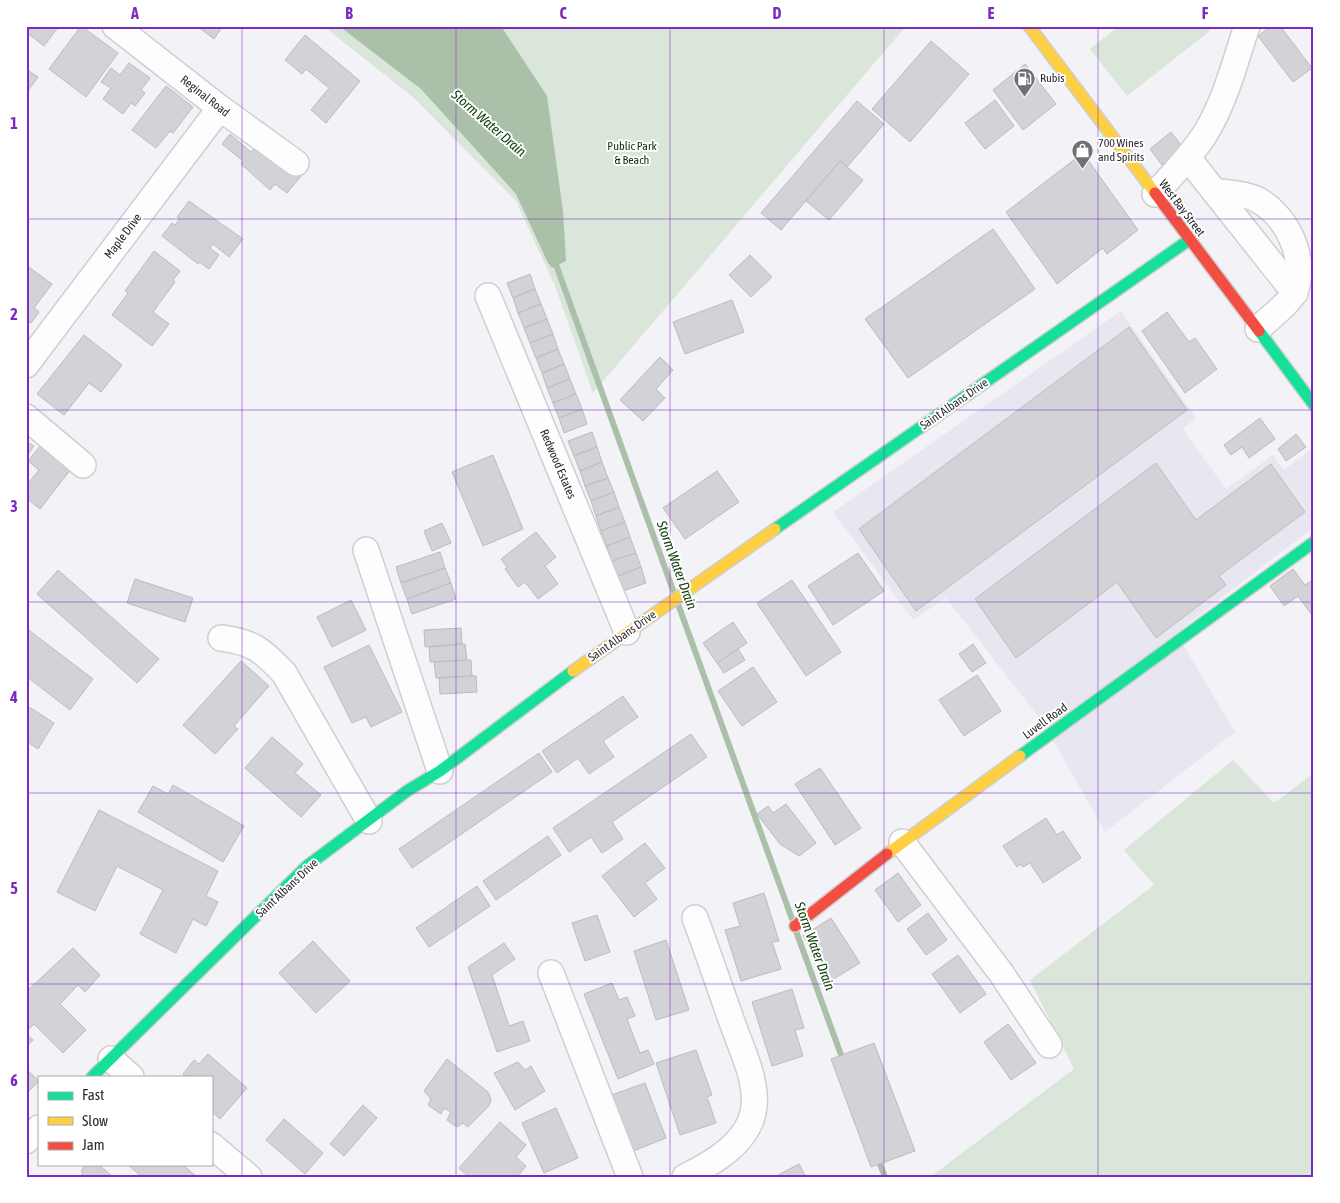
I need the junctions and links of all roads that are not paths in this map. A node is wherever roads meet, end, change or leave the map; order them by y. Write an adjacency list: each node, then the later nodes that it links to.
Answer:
1 (115, 26): 4 (street, Reginal Road)
2 (1029, 26): 8 (main road, West Bay Street)
3 (1247, 26): 5 (street)
4 (220, 108): 6 (street, Reginal Road); 13 (street, Maple Drive)
5 (1188, 158): 7 (street); 8 (street)
6 (296, 163)
7 (1214, 191): 10 (street); 10 (street)
8 (1154, 194): 9 (main road, West Bay Street)
9 (1190, 240): 12 (main road, West Bay Street); 19 (main road, Saint Albans Drive)
10 (1295, 293): 12 (street)
11 (488, 296): 19 (street, Redwood Estates)
12 (1258, 329): 14 (main road, West Bay Street)
13 (26, 365)
14 (1314, 405)
15 (26, 417): 16 (street)
16 (83, 465)
17 (1314, 542): 23 (main road, Luvell Road)
18 (366, 550): 21 (street)
19 (627, 632): 21 (main road, Saint Albans Drive)
20 (221, 638): 22 (street)
21 (440, 770): 22 (main road, Saint Albans Drive)
22 (369, 821): 28 (main road, Saint Albans Drive)
23 (902, 842): 25 (main road, Luvell Road); 27 (street)
24 (695, 918): 36 (street)
25 (795, 926)
26 (552, 973): 35 (street)
27 (1049, 1045)
28 (111, 1059): 29 (main road, Saint Albans Drive); 30 (street)
29 (93, 1076)
30 (130, 1076)
31 (38, 1129): 32 (street)
32 (26, 1141)
33 (212, 1146): 34 (street)
34 (249, 1177)
35 (630, 1177)
36 (685, 1177)

